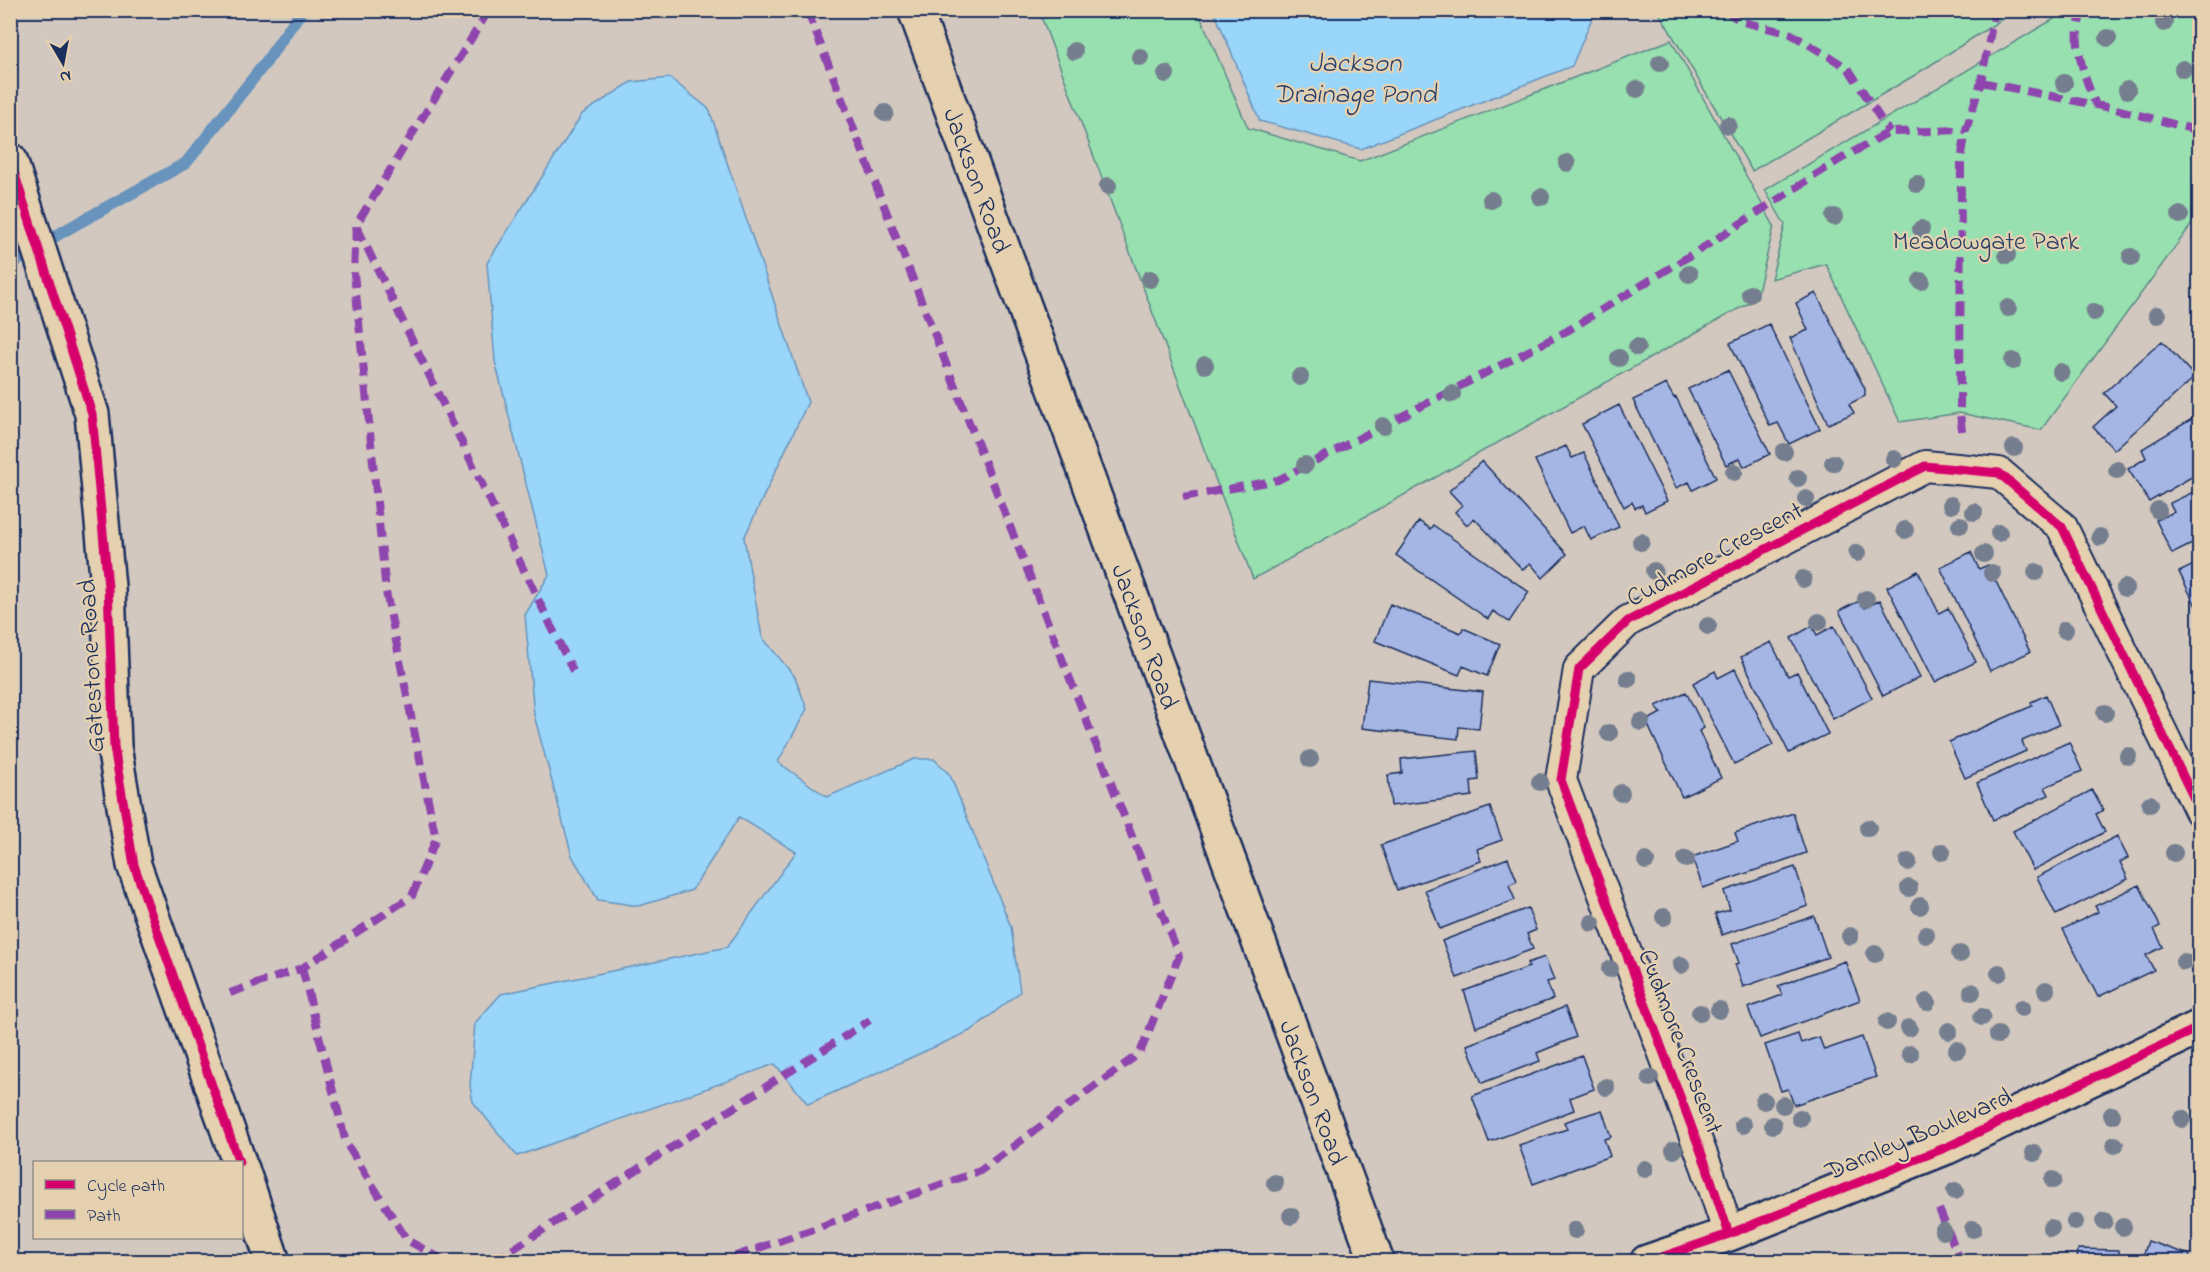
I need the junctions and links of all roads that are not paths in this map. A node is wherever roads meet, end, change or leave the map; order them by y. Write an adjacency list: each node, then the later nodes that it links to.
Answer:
1 (915, 10): 9 (street, Jackson Road)
2 (10, 160): 5 (street, Gatestone Road)
3 (2199, 812): 7 (street, Cudmore Crescent)
4 (2199, 1027): 7 (street, Darnley Boulevard)
5 (239, 1161)
6 (243, 1172): 8 (street)
7 (1729, 1233): 10 (street, Darnley Boulevard)
8 (273, 1262)
9 (1377, 1262)
10 (1647, 1262)

